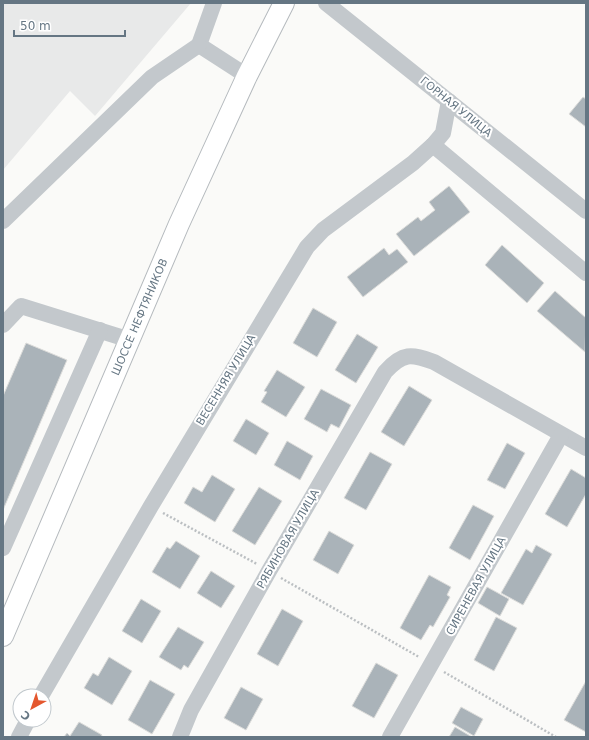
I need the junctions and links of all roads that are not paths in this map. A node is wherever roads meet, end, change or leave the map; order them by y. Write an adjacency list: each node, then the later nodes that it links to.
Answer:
1 (214, 3): 4 (street)
2 (284, 3): 5 (main road, ШОССЕ НЕФТЯНИКОВ)
3 (326, 3): 6 (street, ГОРНАЯ УЛИЦА)
4 (199, 45): 5 (street); 9 (street)
5 (247, 76): 13 (main road, ШОССЕ НЕФТЯНИКОВ)
6 (449, 101): 7 (street, ВЕСЕННЯЯ УЛИЦА); 8 (street, ГОРНАЯ УЛИЦА)
7 (433, 145): 10 (street); 18 (street, ВЕСЕННЯЯ УЛИЦА)
8 (586, 211)
9 (3, 221)
10 (586, 273)
11 (3, 325): 12 (street)
12 (100, 330): 13 (street); 16 (street)
13 (130, 340): 17 (main road, ШОССЕ НЕФТЯНИКОВ)
14 (561, 435): 15 (street); 21 (street, РЯБИНОВАЯ УЛИЦА); 22 (street, СИРЕНЕВАЯ УЛИЦА)
15 (586, 448)
16 (3, 548)
17 (3, 636)
18 (46, 688)
19 (24, 728): 20 (street)
20 (19, 737)
21 (180, 737)
22 (390, 737)

